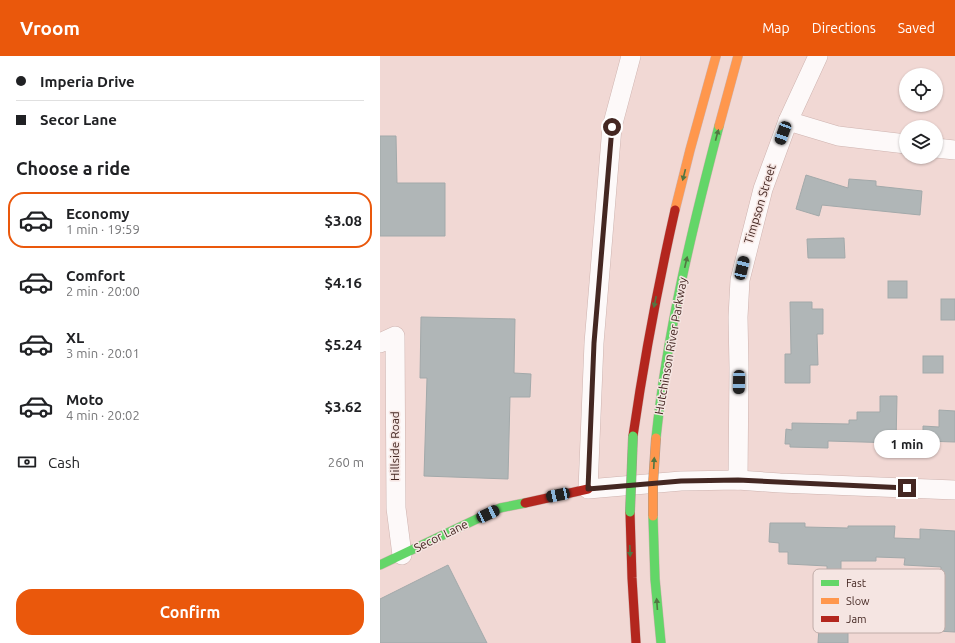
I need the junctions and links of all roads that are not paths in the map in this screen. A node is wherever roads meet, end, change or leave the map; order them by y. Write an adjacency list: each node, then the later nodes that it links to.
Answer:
1 (631, 56): 11 (street)
2 (716, 56): 15 (main road, Hutchinson River Parkway, one-way to 15, bridge)
3 (738, 56): 16 (main road, Hutchinson River Parkway, one-way to 3, bridge)
4 (818, 56): 5 (street, Timpson Street)
5 (788, 121): 6 (street); 10 (street, Timpson Street)
6 (899, 143)
7 (943, 149): 8 (street)
8 (955, 150)
9 (387, 340): 13 (street, Hillside Road)
10 (738, 480): 11 (street, Secor Lane); 12 (street, Secor Lane)
11 (588, 489): 13 (main road, Secor Lane)
12 (955, 490)
13 (402, 555): 14 (main road, Secor Lane)
14 (380, 565)
15 (636, 643)
16 (661, 643)

